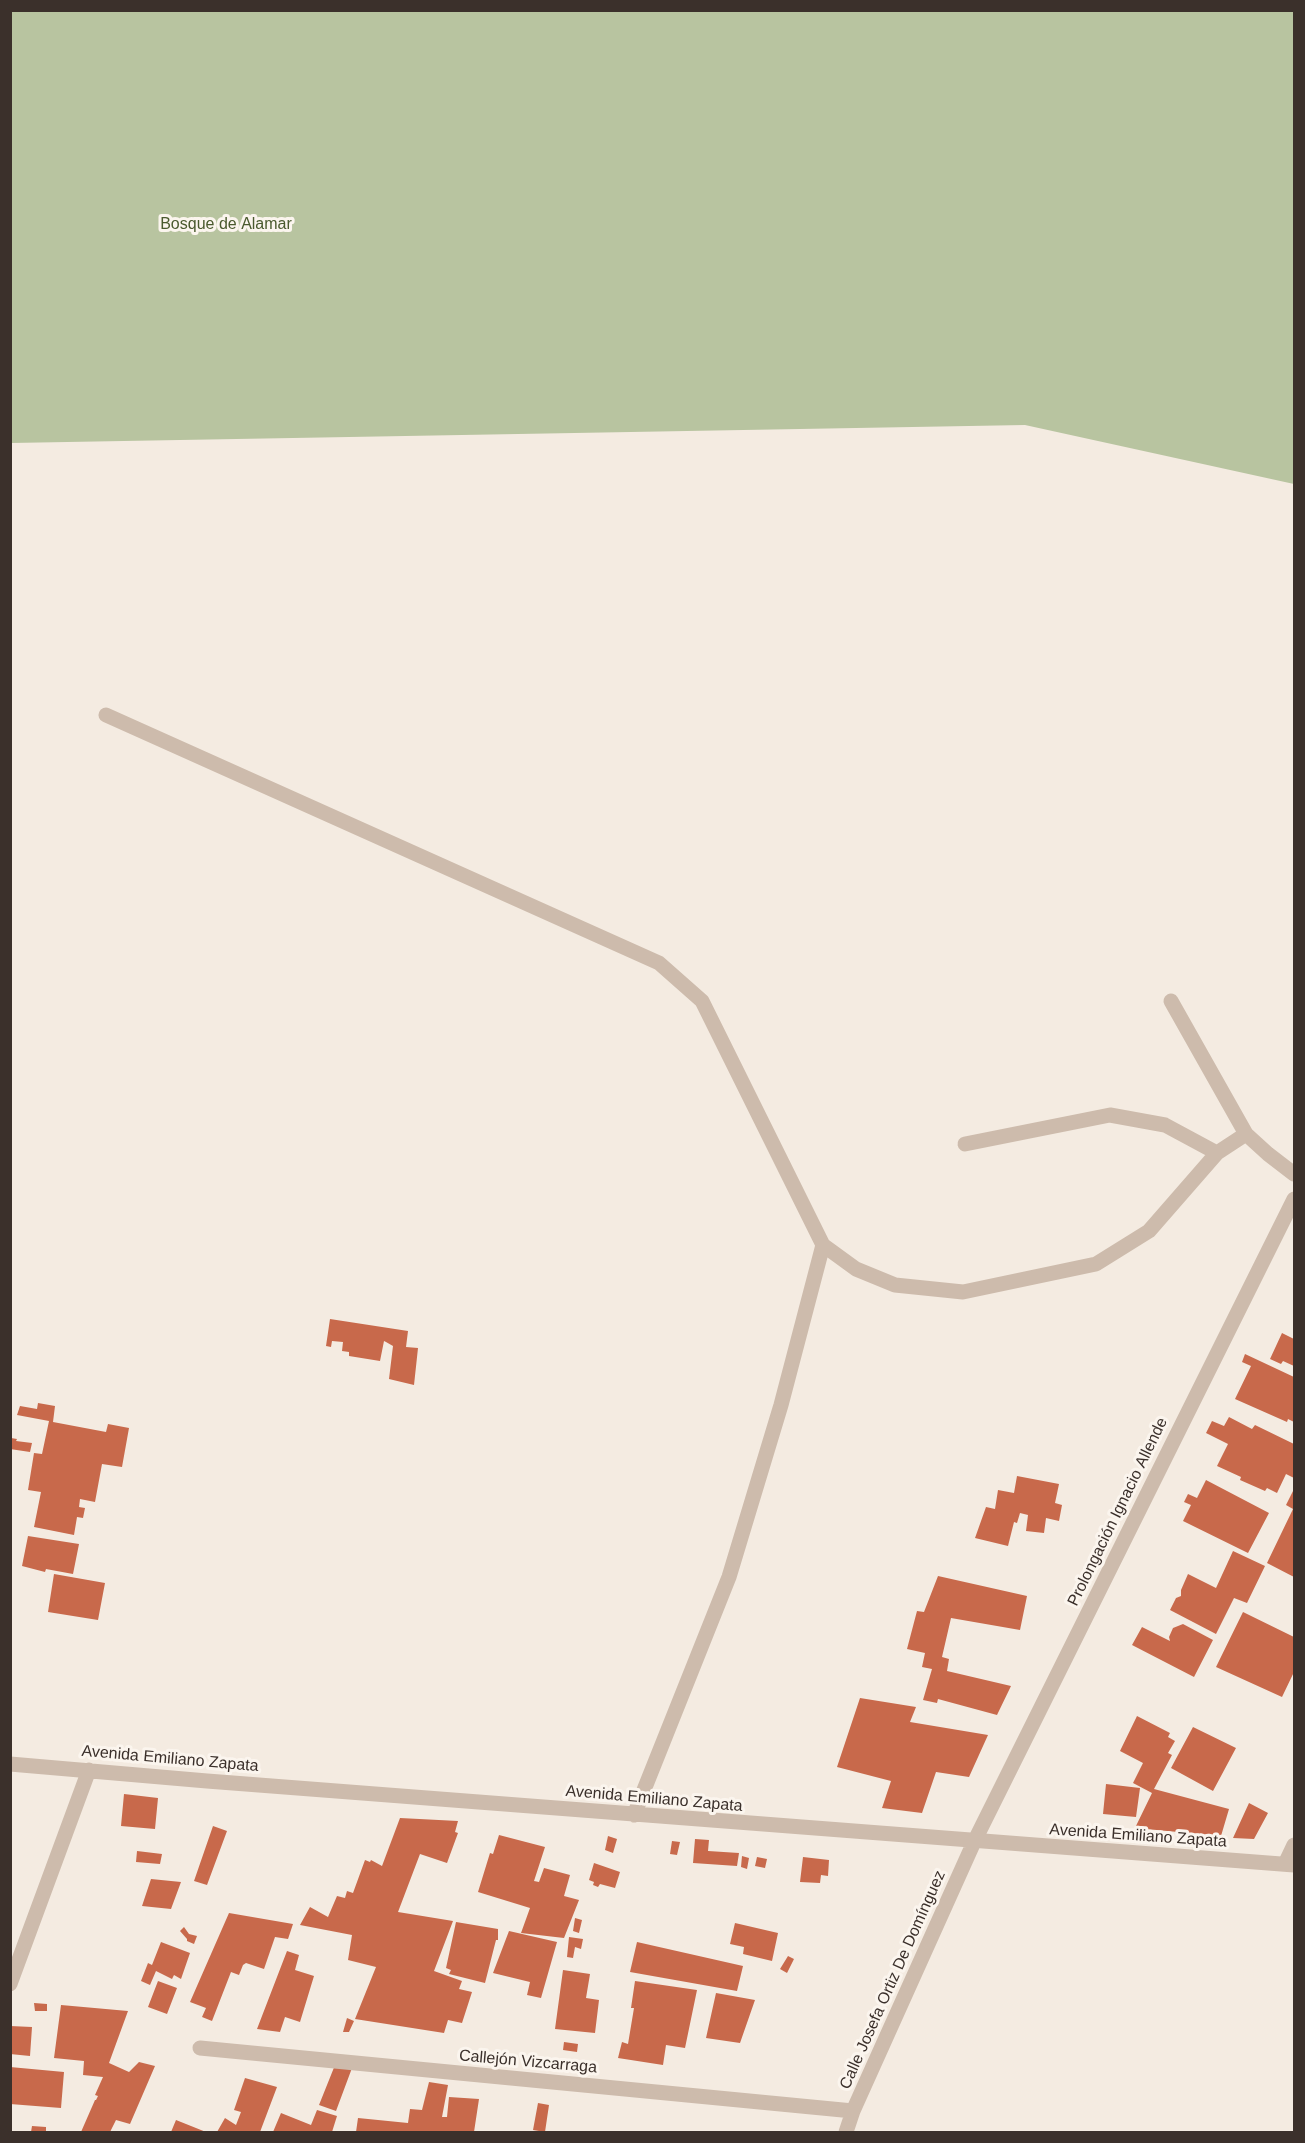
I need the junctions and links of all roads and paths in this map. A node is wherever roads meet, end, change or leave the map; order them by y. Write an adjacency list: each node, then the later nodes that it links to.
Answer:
1 (106, 715): 8 (street)
2 (1172, 1001): 3 (street)
3 (1246, 1134): 5 (street); 6 (street)
4 (965, 1144): 5 (street)
5 (1217, 1153): 8 (street)
6 (1294, 1174)
7 (1294, 1199): 12 (street, Prolongación Ignacio Allende)
8 (823, 1245): 11 (street)
9 (10, 1764): 10 (street, Avenida Emiliano Zapata)
10 (89, 1770): 11 (street, Avenida Emiliano Zapata); 15 (street)
11 (634, 1815): 12 (street, Avenida Emiliano Zapata)
12 (974, 1842): 14 (street, Avenida Emiliano Zapata); 17 (street, Calle Josefa Ortiz De Domínguez)
13 (1294, 1845): 14 (street)
14 (1290, 1865)
15 (10, 1984)
16 (200, 2048): 17 (street, Callejón Vizcarraga)
17 (854, 2111): 18 (street, Calle Josefa Ortiz De Domínguez)
18 (846, 2133)

